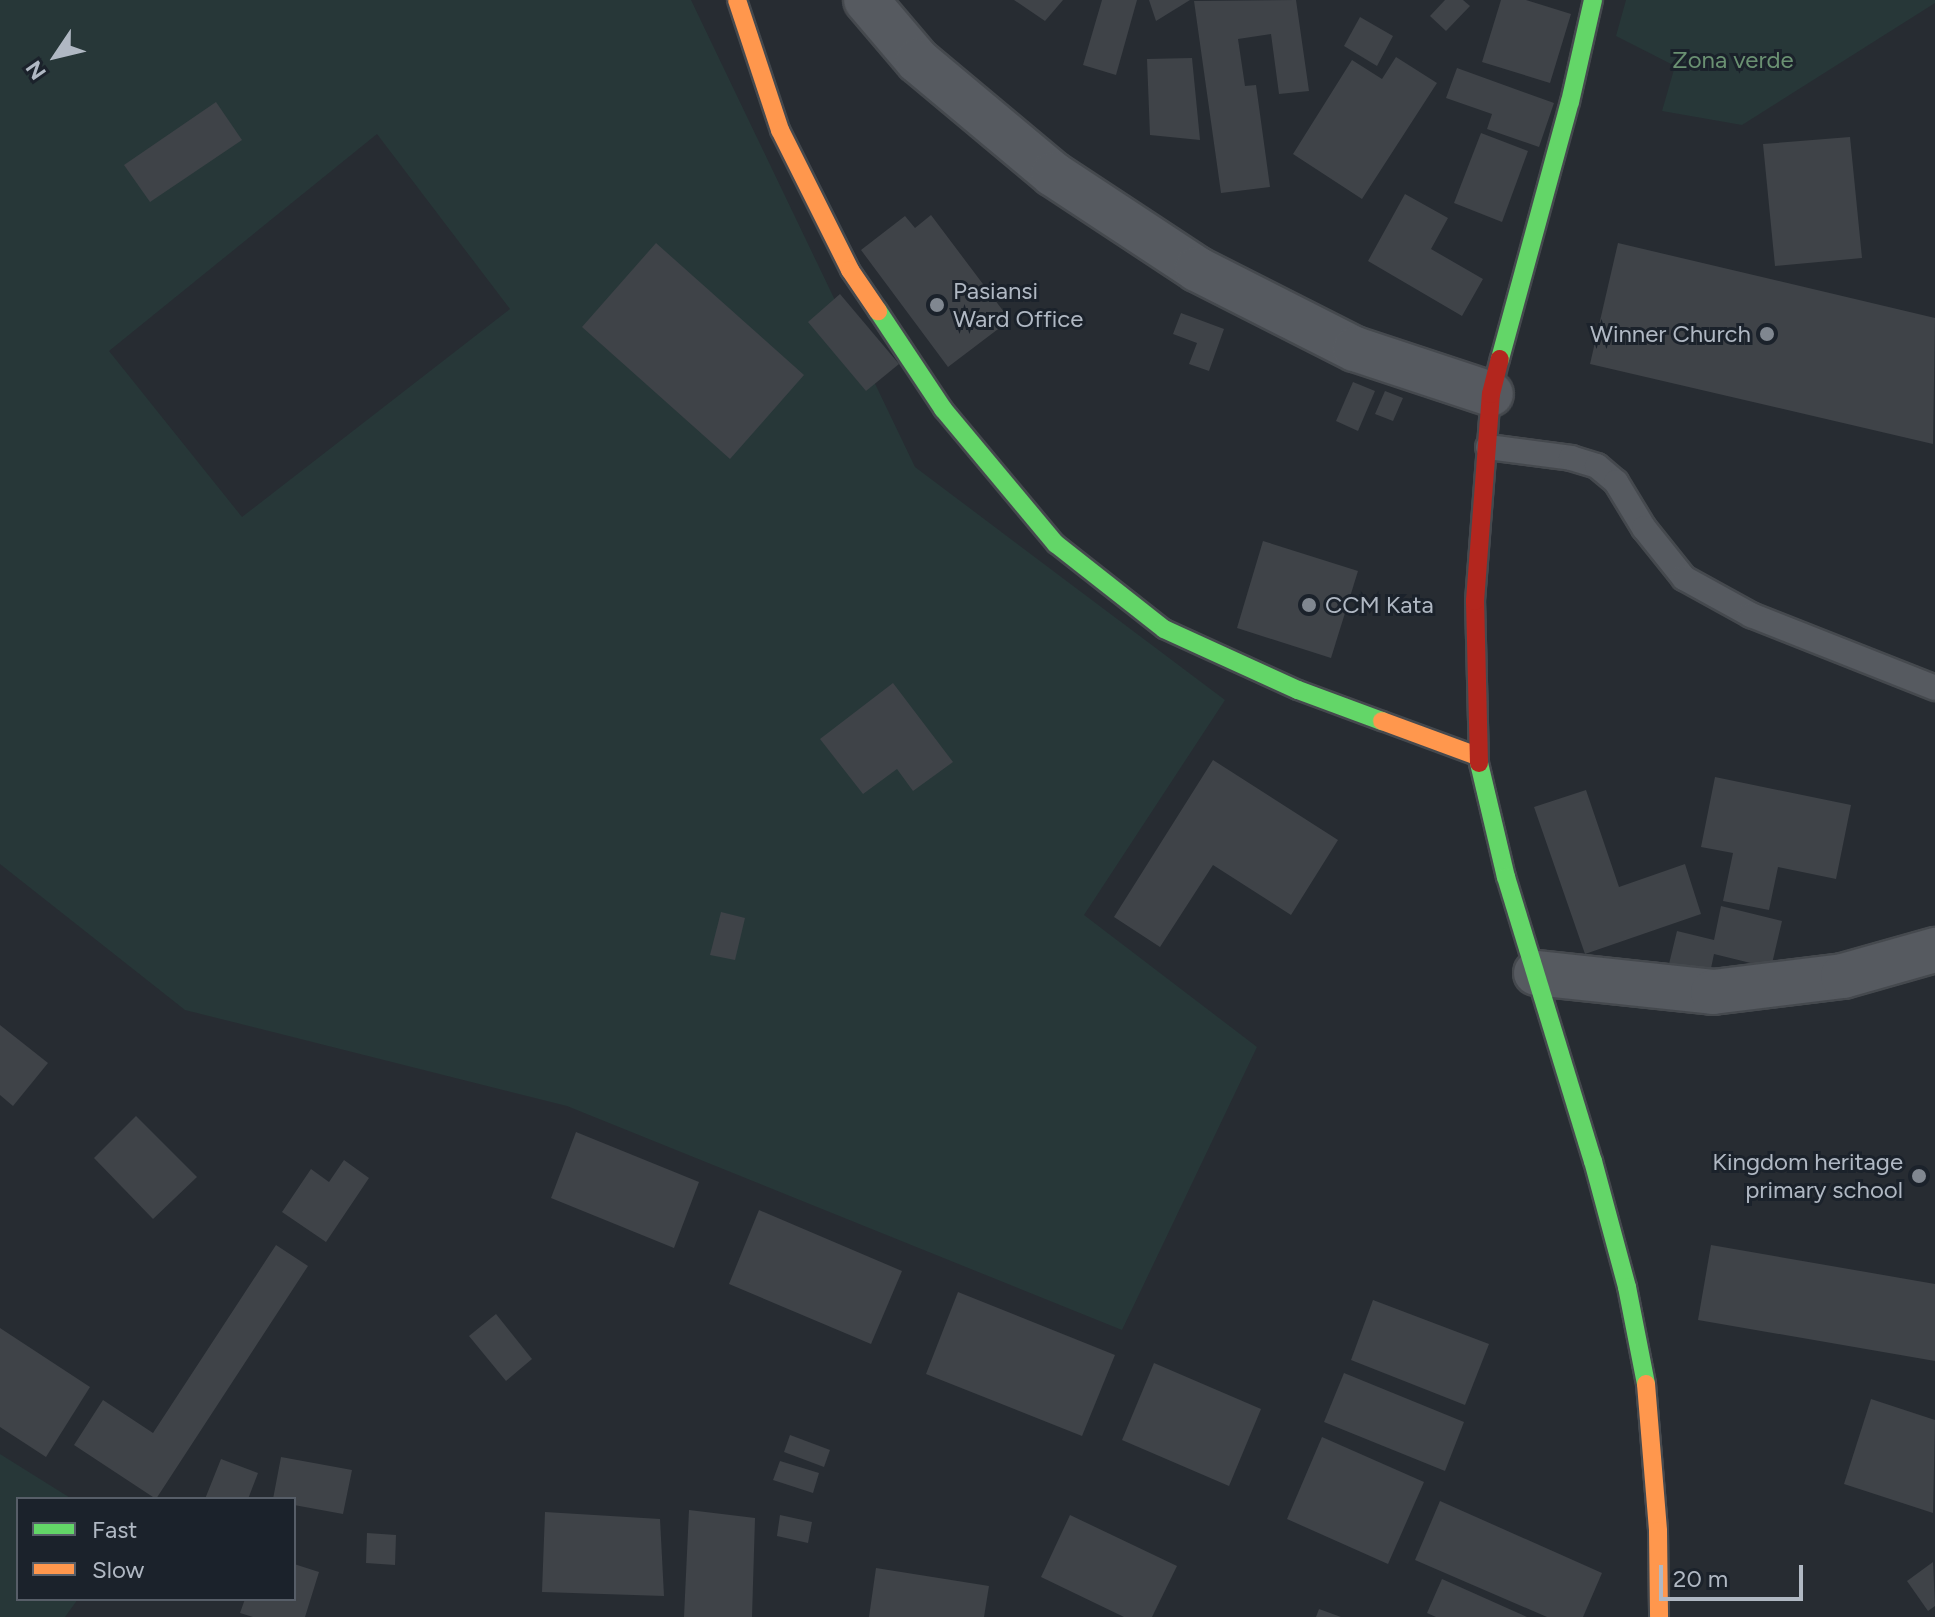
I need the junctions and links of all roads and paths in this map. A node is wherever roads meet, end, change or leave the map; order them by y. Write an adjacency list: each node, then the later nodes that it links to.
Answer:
1 (737, 0): 7 (street)
2 (866, 0): 4 (street)
3 (1593, 0): 4 (street)
4 (1491, 394): 5 (street)
5 (1488, 447): 6 (lane); 7 (street)
6 (1935, 688)
7 (1477, 756): 9 (street)
8 (1935, 950): 9 (street)
9 (1536, 973): 10 (street)
10 (1659, 1617)

